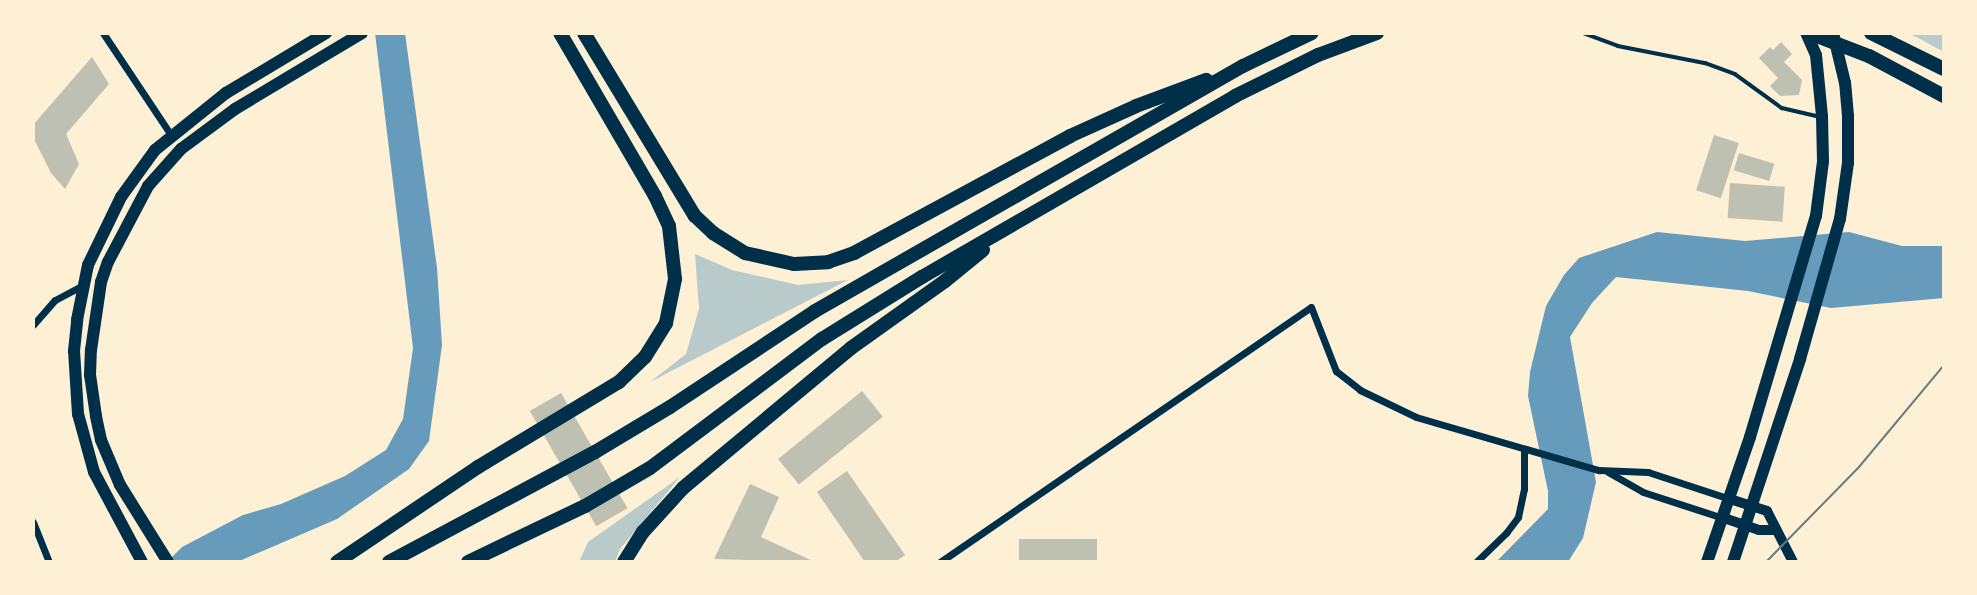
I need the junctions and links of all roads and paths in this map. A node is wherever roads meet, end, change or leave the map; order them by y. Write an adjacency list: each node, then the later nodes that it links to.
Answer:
1 (103, 33): 18 (street)
2 (326, 33): 18 (main road)
3 (560, 33): 33 (highway)
4 (584, 33): 12 (highway)
5 (1312, 33): 12 (highway)
6 (1377, 33): 19 (highway)
7 (1583, 33): 17 (lane)
8 (1807, 33): 15 (main road); 16 (highway)
9 (1833, 33): 14 (main road)
10 (1871, 33): 13 (highway)
11 (360, 34): 30 (main road)
12 (1243, 66): 34 (highway)
13 (1944, 69)
14 (1846, 83): 15 (main road); 25 (main road)
15 (1820, 89): 17 (main road)
16 (1944, 96)
17 (1822, 116): 24 (main road)
18 (172, 135): 20 (main road)
19 (1012, 226): 35 (highway); 36 (highway)
20 (83, 285): 21 (street); 32 (main road)
21 (33, 325)
22 (1524, 449): 23 (street); 37 (street); 38 (street)
23 (1608, 472): 24 (street); 26 (street)
24 (1730, 499): 25 (street); 26 (main road)
25 (1752, 506): 28 (main road); 29 (street)
26 (1724, 518): 28 (street); 39 (main road)
27 (33, 522): 31 (street)
28 (1745, 525): 29 (street); 40 (main road)
29 (1776, 530): 41 (street)
30 (166, 560)
31 (48, 562)
32 (142, 562)
33 (337, 562)
34 (389, 562)
35 (468, 562)
36 (624, 562)
37 (940, 562)
38 (1476, 562)
39 (1707, 562)
40 (1733, 562)
41 (1793, 562)

